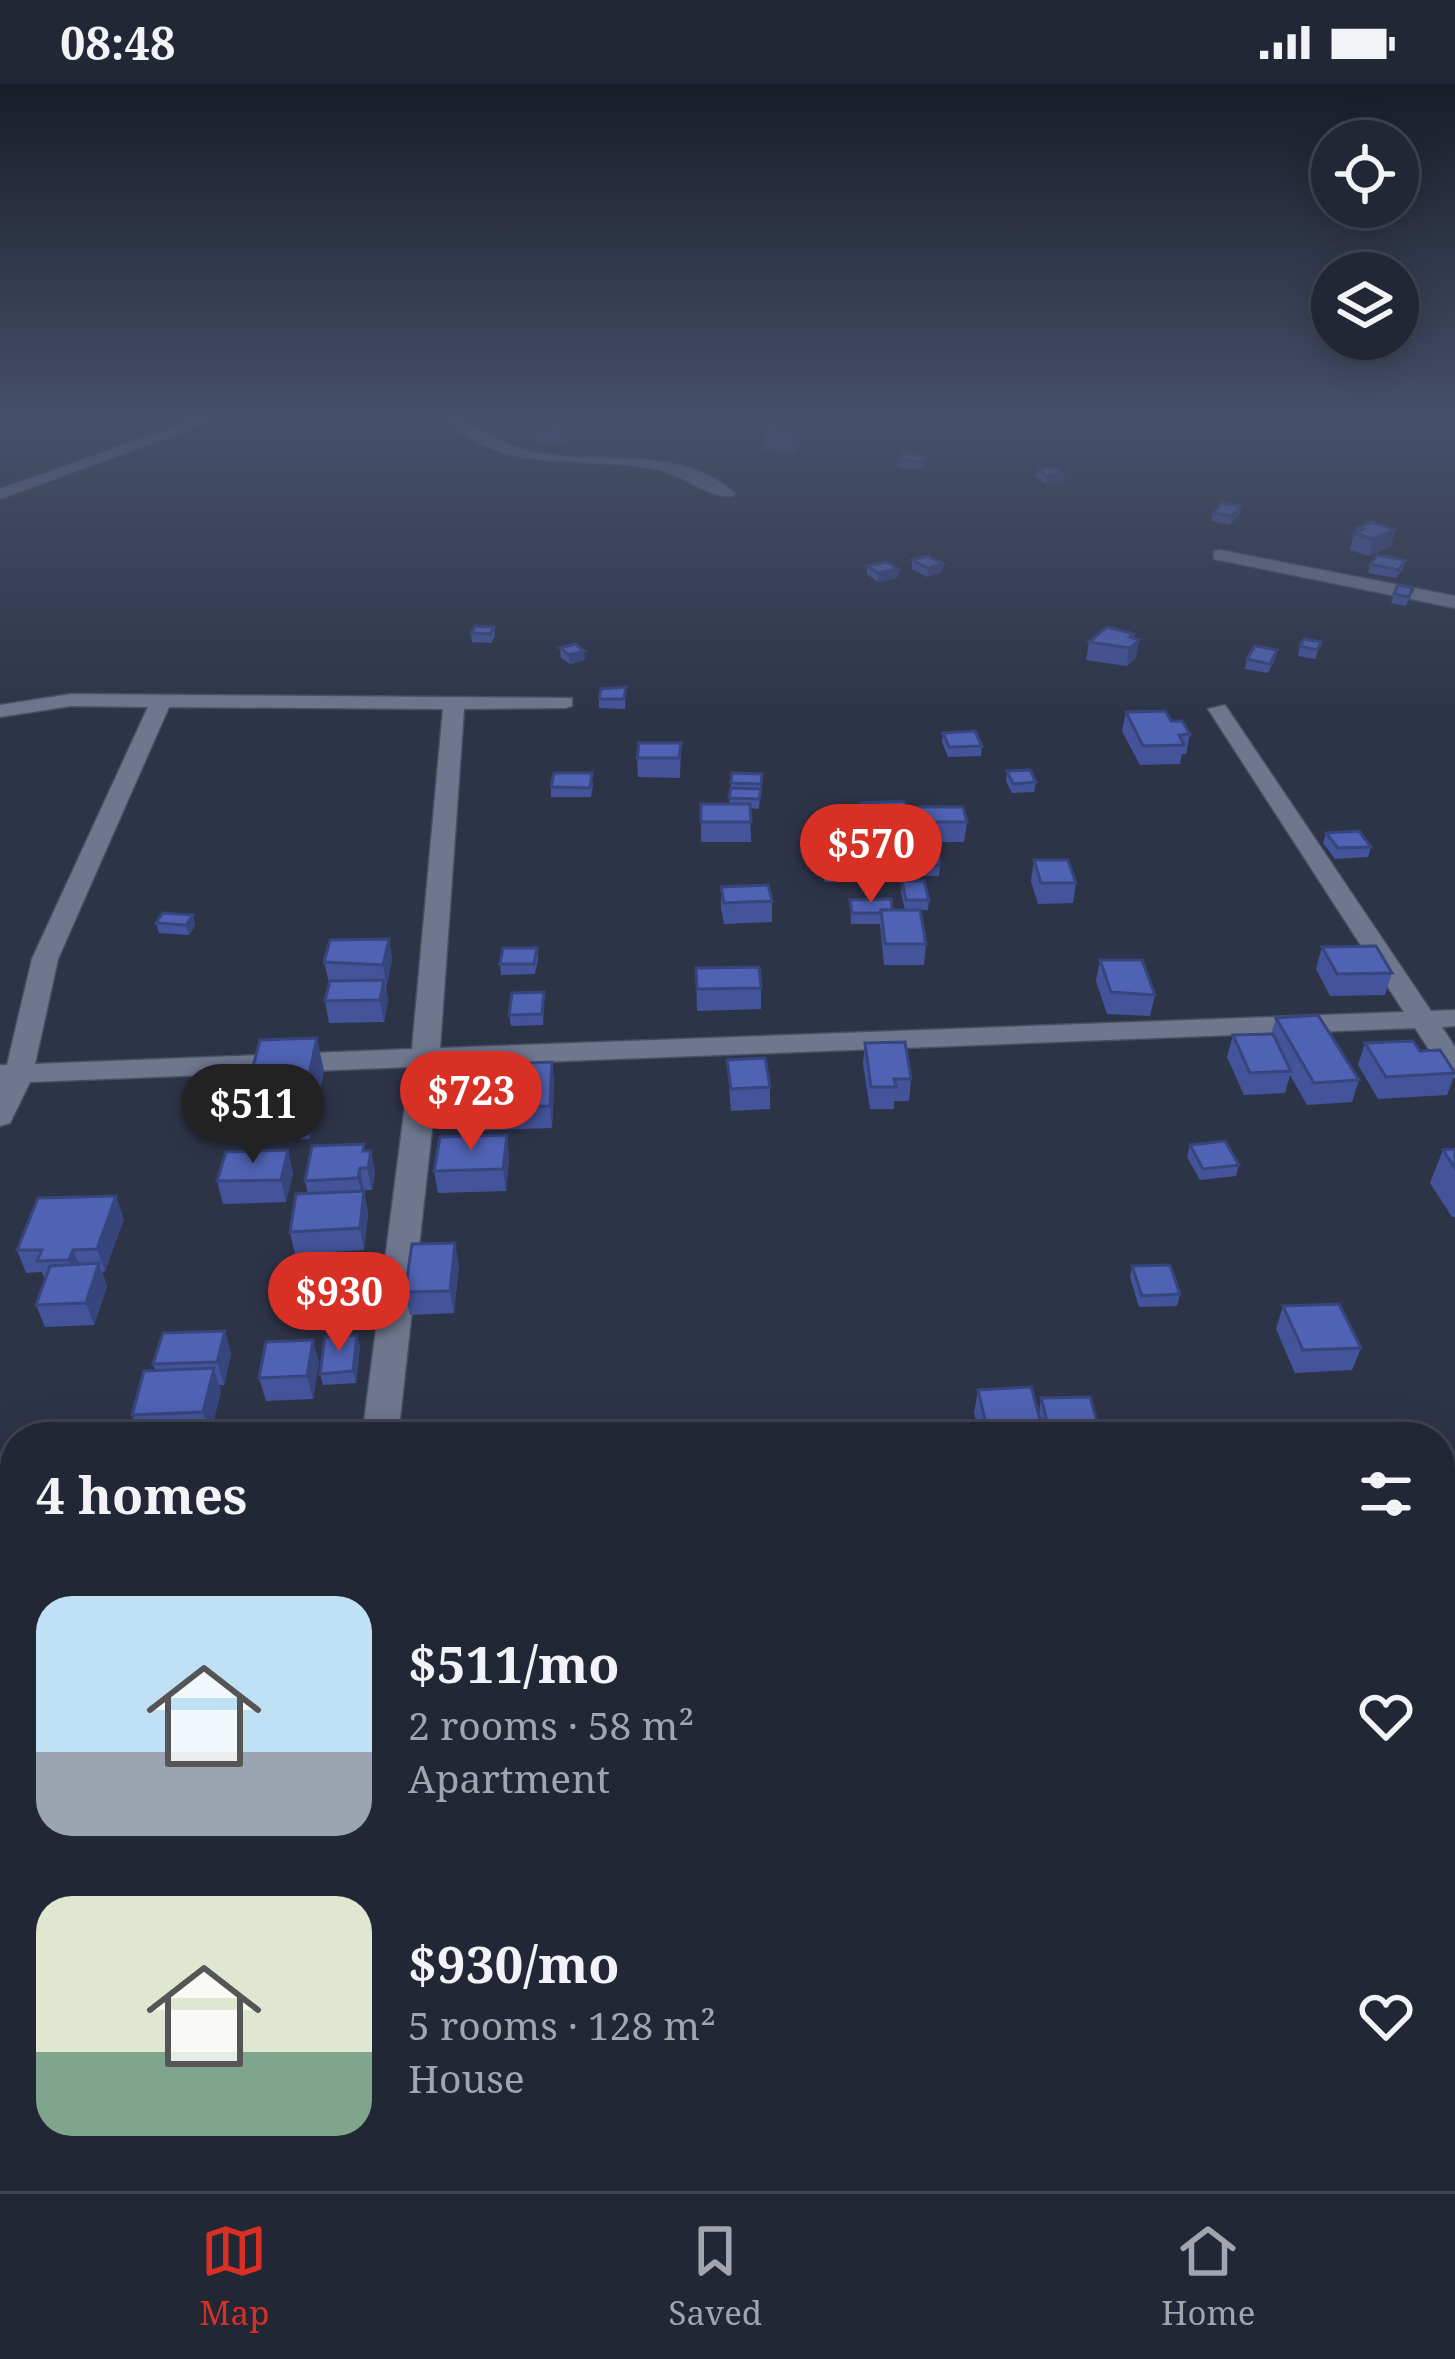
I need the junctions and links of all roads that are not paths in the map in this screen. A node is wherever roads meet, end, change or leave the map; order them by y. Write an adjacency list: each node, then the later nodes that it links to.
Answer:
1 (1220, 555): 2 (street)
2 (1455, 602)
3 (161, 702): 5 (street); 7 (street); 12 (street)
4 (565, 702): 5 (street)
5 (454, 703): 10 (street)
6 (1218, 709): 9 (street)
7 (0, 711)
8 (1455, 1018): 9 (street)
9 (1420, 1019): 10 (street); 11 (street)
10 (425, 1060): 12 (street); 14 (street)
11 (1455, 1068)
12 (9, 1074): 13 (street)
13 (0, 1116)
14 (382, 1422)

